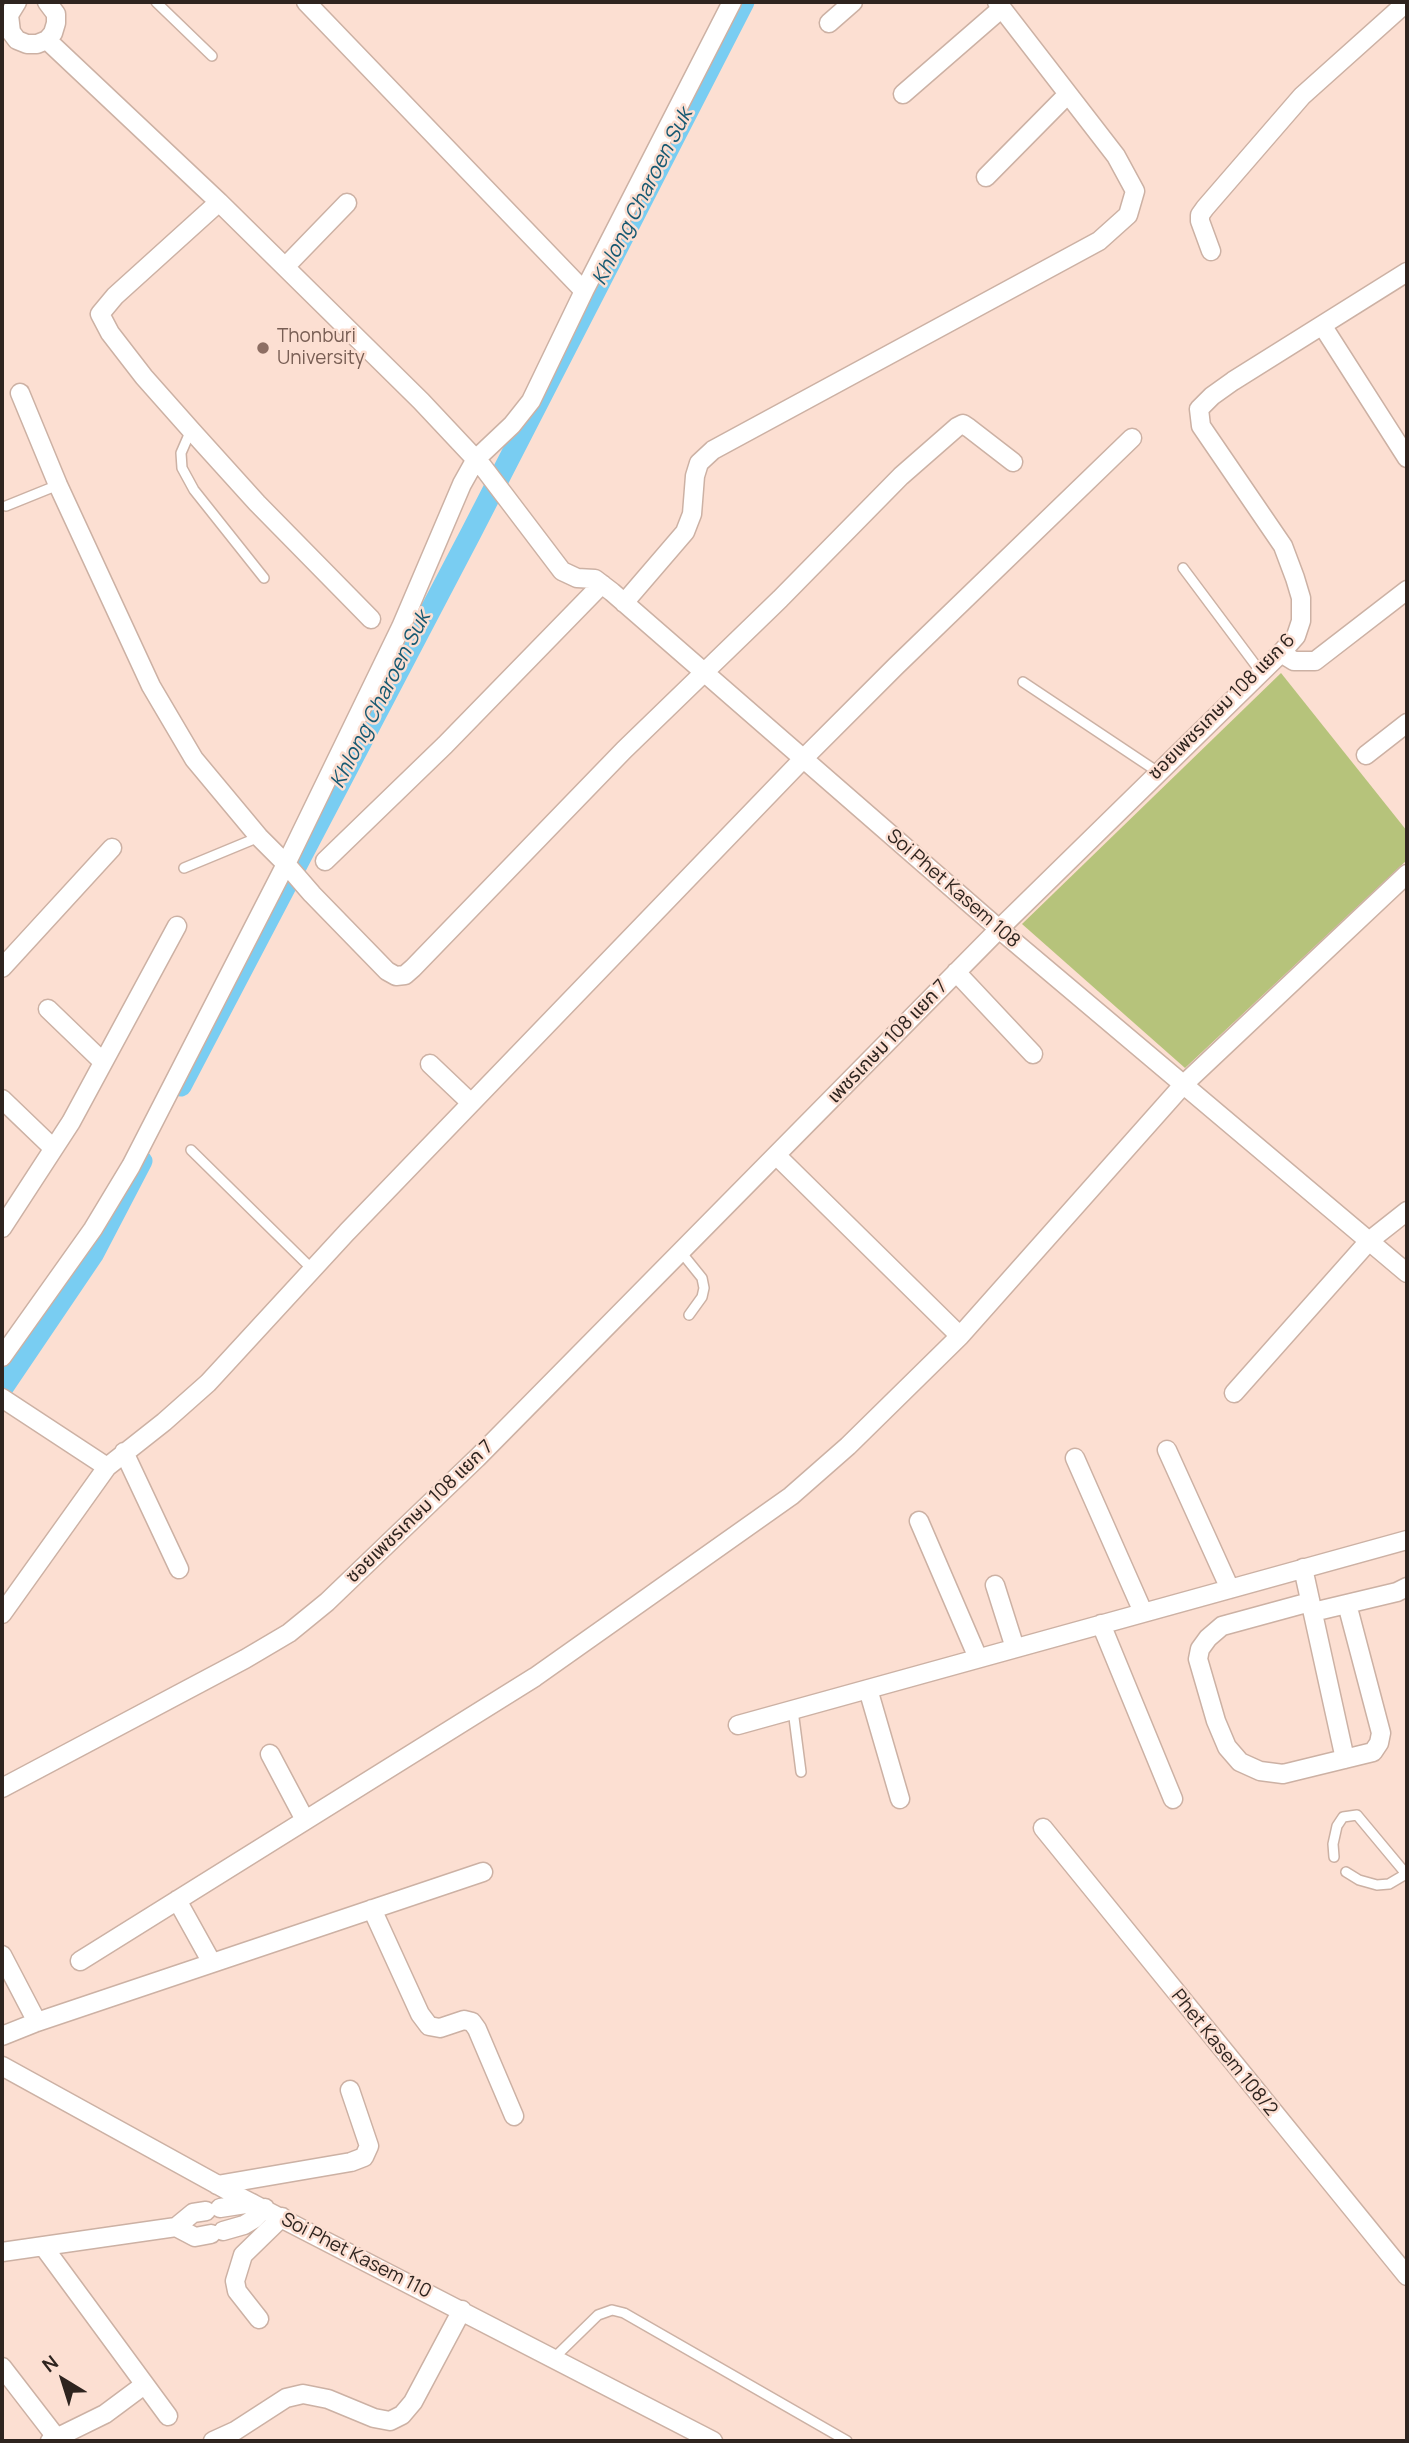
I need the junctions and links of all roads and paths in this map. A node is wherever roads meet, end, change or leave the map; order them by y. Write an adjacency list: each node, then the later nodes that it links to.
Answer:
1 (17, 2): 10 (street)
2 (47, 2): 11 (street)
3 (156, 2): 12 (lane)
4 (306, 2): 21 (street)
5 (733, 2): 21 (street)
6 (853, 2): 9 (street)
7 (1407, 2): 18 (street)
8 (999, 5): 13 (street); 14 (street)
9 (829, 23)
10 (6, 36): 11 (street)
11 (47, 40): 16 (street, Soi Phet Kasem 108)
12 (212, 56)
13 (903, 94)
14 (1068, 94): 15 (street); 35 (street)
15 (986, 177)
16 (219, 202): 19 (street, Soi Phet Kasem 108); 24 (street)
17 (347, 203): 19 (street)
18 (1211, 251)
19 (285, 267): 28 (street, Soi Phet Kasem 108)
20 (1407, 272): 22 (street, ซอยเพชรเกษม 108 แยก 6)
21 (583, 291): 28 (street)
22 (1322, 325): 26 (street); 37 (street, ซอยเพชรเกษม 108 แยก 6)
23 (20, 393): 29 (street)
24 (191, 430): 32 (lane); 36 (street)
25 (1132, 438): 43 (street)
26 (1407, 458)
27 (1013, 462): 39 (street)
28 (479, 463): 33 (street, Soi Phet Kasem 108); 48 (street)
29 (58, 485): 30 (lane); 45 (street)
30 (6, 506)
31 (1183, 568): 38 (lane)
32 (264, 578)
33 (602, 584): 35 (street, Soi Phet Kasem 108); 47 (street)
34 (1407, 590): 37 (street)
35 (624, 603): 39 (street, Soi Phet Kasem 108)
36 (371, 620)
37 (1280, 653): 38 (street, ซอยเพชรเกษม 108 แยก 6)
38 (1260, 671): 44 (street, ซอยเพชรเกษม 108 แยก 6)
39 (704, 672): 43 (street, Soi Phet Kasem 108); 48 (street)
40 (1023, 682): 44 (lane)
41 (1407, 723): 42 (street)
42 (1366, 755)
43 (803, 759): 52 (street, Soi Phet Kasem 108); 61 (street)
44 (1158, 772): 52 (street, ซอยเพชรเกษม 108 แยก 6)
45 (259, 837): 48 (street); 49 (lane)
46 (111, 848): 53 (street)
47 (325, 861)
48 (289, 867): 73 (street)
49 (184, 868)
50 (1407, 874): 59 (street)
51 (177, 926): 57 (street)
52 (999, 929): 54 (street, เพชรเกษม 108 แยก 7); 59 (street, Soi Phet Kasem 108)
53 (2, 968)
54 (957, 972): 56 (street); 64 (street, เพชรเกษม 108 แยก 7)
55 (48, 1009): 57 (street)
56 (1034, 1054)
57 (103, 1062): 62 (street)
58 (430, 1064): 61 (street)
59 (1183, 1085): 67 (street, Soi Phet Kasem 108); 72 (street)
60 (2, 1099): 62 (street)
61 (471, 1104): 69 (street)
62 (53, 1148): 66 (street)
63 (191, 1150): 69 (lane)
64 (777, 1156): 68 (street, ซอยเพชรเกษม 108 แยก 7); 72 (street)
65 (1407, 1211): 67 (street)
66 (2, 1228)
67 (1368, 1241): 70 (street, Soi Phet Kasem 108); 74 (street)
68 (681, 1252): 71 (lane); 100 (street, ซอยเพชรเกษม 108 แยก 7)
69 (312, 1269): 77 (street)
70 (1407, 1273)
71 (689, 1315)
72 (960, 1336): 103 (street)
73 (2, 1357)
74 (1234, 1392)
75 (6, 1400): 79 (street)
76 (1167, 1450): 86 (street)
77 (124, 1452): 79 (street); 83 (street)
78 (1075, 1458): 89 (street)
79 (107, 1466): 90 (street)
80 (919, 1521): 93 (street)
81 (1407, 1540): 82 (street)
82 (1303, 1568): 86 (street); 88 (street)
83 (179, 1570)
84 (995, 1586): 92 (street)
85 (1407, 1587): 87 (street)
86 (1230, 1588): 89 (street)
87 (1347, 1604): 88 (street); 98 (street)
88 (1312, 1607): 98 (street); 98 (street)
89 (1143, 1612): 91 (street)
90 (2, 1614)
91 (1101, 1624): 92 (street); 101 (street)
92 (1015, 1648): 93 (street)
93 (978, 1658): 94 (street)
94 (869, 1689): 95 (street); 102 (street)
95 (793, 1710): 96 (street); 99 (lane)
96 (738, 1725)
97 (270, 1754): 103 (street)
98 (1345, 1759)
99 (802, 1772)
100 (2, 1788)
101 (1173, 1799)
102 (901, 1800)
103 (305, 1820): 109 (street)
104 (1042, 1828): 125 (street, Phet Kasem 108/2)
105 (1335, 1857): 108 (lane)
106 (483, 1872): 110 (street)
107 (1346, 1872): 108 (lane)
108 (1407, 1875)
109 (177, 1900): 112 (street); 113 (street)
110 (372, 1909): 113 (street); 118 (street)
111 (2, 1955): 114 (street)
112 (80, 1961)
113 (212, 1963): 114 (street)
114 (37, 2022): 115 (street)
115 (2, 2036)
116 (2, 2066): 119 (street, Soi Phet Kasem 110)
117 (350, 2090): 119 (street)
118 (514, 2116)
119 (217, 2185): 120 (street, Soi Phet Kasem 110)
120 (258, 2205): 121 (street, Soi Phet Kasem 110); 122 (street); 122 (street)
121 (282, 2217): 126 (street, Soi Phet Kasem 110); 127 (street)
122 (176, 2227): 123 (street)
123 (43, 2246): 124 (street); 130 (street)
124 (2, 2252)
125 (1407, 2276)
126 (462, 2310): 128 (street, Soi Phet Kasem 110); 133 (street)
127 (260, 2319)
128 (554, 2358): 134 (street, Soi Phet Kasem 110); 135 (lane)
129 (2, 2367): 132 (street)
130 (144, 2385): 131 (street); 132 (street)
131 (168, 2416)
132 (53, 2439)
133 (214, 2441)
134 (713, 2441)
135 (847, 2441)

